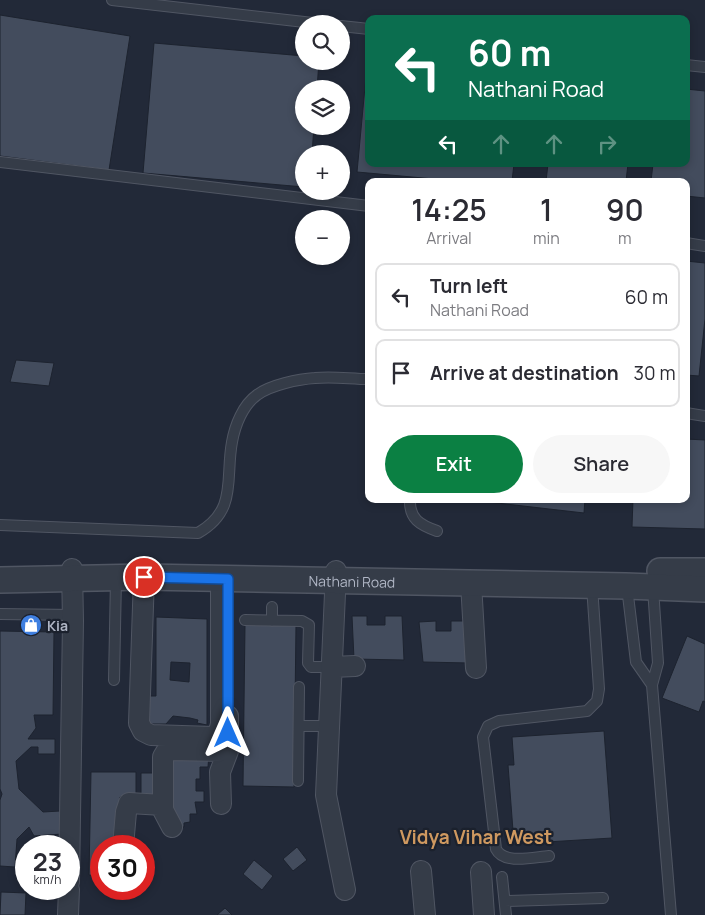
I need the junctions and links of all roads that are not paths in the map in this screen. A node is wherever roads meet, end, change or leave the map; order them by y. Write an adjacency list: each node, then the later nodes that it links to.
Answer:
1 (112, 0): 2 (lane)
2 (295, 21)
3 (350, 27): 4 (lane)
4 (365, 29)
5 (690, 65): 6 (lane)
6 (705, 67)
7 (0, 162): 8 (lane)
8 (365, 206)
9 (690, 244): 10 (lane)
10 (705, 246)
11 (365, 379): 15 (lane)
12 (690, 414): 13 (lane)
13 (705, 416)
14 (410, 503): 16 (lane)
15 (0, 525)
16 (437, 531)
17 (0, 568): 19 (street, Nathani Road)
18 (705, 571): 24 (street, Nathani Road)
19 (79, 574): 20 (street, Nathani Road); 25 (street, Nathani Road); 32 (street); 35 (street)
20 (116, 574): 21 (street, Nathani Road); 22 (street, Nathani Road); 38 (lane)
21 (343, 576): 23 (street, Nathani Road); 24 (street, Nathani Road); 36 (street)
22 (144, 577): 23 (street, Nathani Road); 23 (street)
23 (224, 579): 43 (street)
24 (478, 579): 26 (street, Nathani Road); 37 (street)
25 (0, 580)
26 (592, 585): 27 (street, Nathani Road); 50 (lane)
27 (626, 586): 28 (street, Nathani Road); 39 (lane)
28 (653, 586): 29 (street, Nathani Road); 39 (lane)
29 (705, 589)
30 (272, 607): 34 (lane)
31 (0, 614): 32 (lane)
32 (73, 615): 48 (street)
33 (245, 620): 34 (lane)
34 (272, 621): 36 (lane)
35 (86, 667)
36 (344, 667): 42 (street)
37 (476, 668)
38 (114, 680)
39 (652, 685): 62 (lane)
40 (299, 687): 41 (lane)
41 (299, 726): 42 (lane); 44 (lane)
42 (329, 726): 54 (street)
43 (228, 751): 45 (street); 46 (street)
44 (298, 781)
45 (163, 804): 47 (street); 49 (street)
46 (221, 804)
47 (172, 827)
48 (70, 835)
49 (124, 835)
50 (549, 856)
51 (421, 871): 59 (street)
52 (481, 872): 60 (street)
53 (502, 877): 57 (lane)
54 (345, 890)
55 (603, 898): 57 (lane)
56 (69, 900): 58 (street)
57 (505, 901): 61 (lane)
58 (68, 915)
59 (425, 915)
60 (484, 915)
61 (506, 915)
62 (671, 915)

